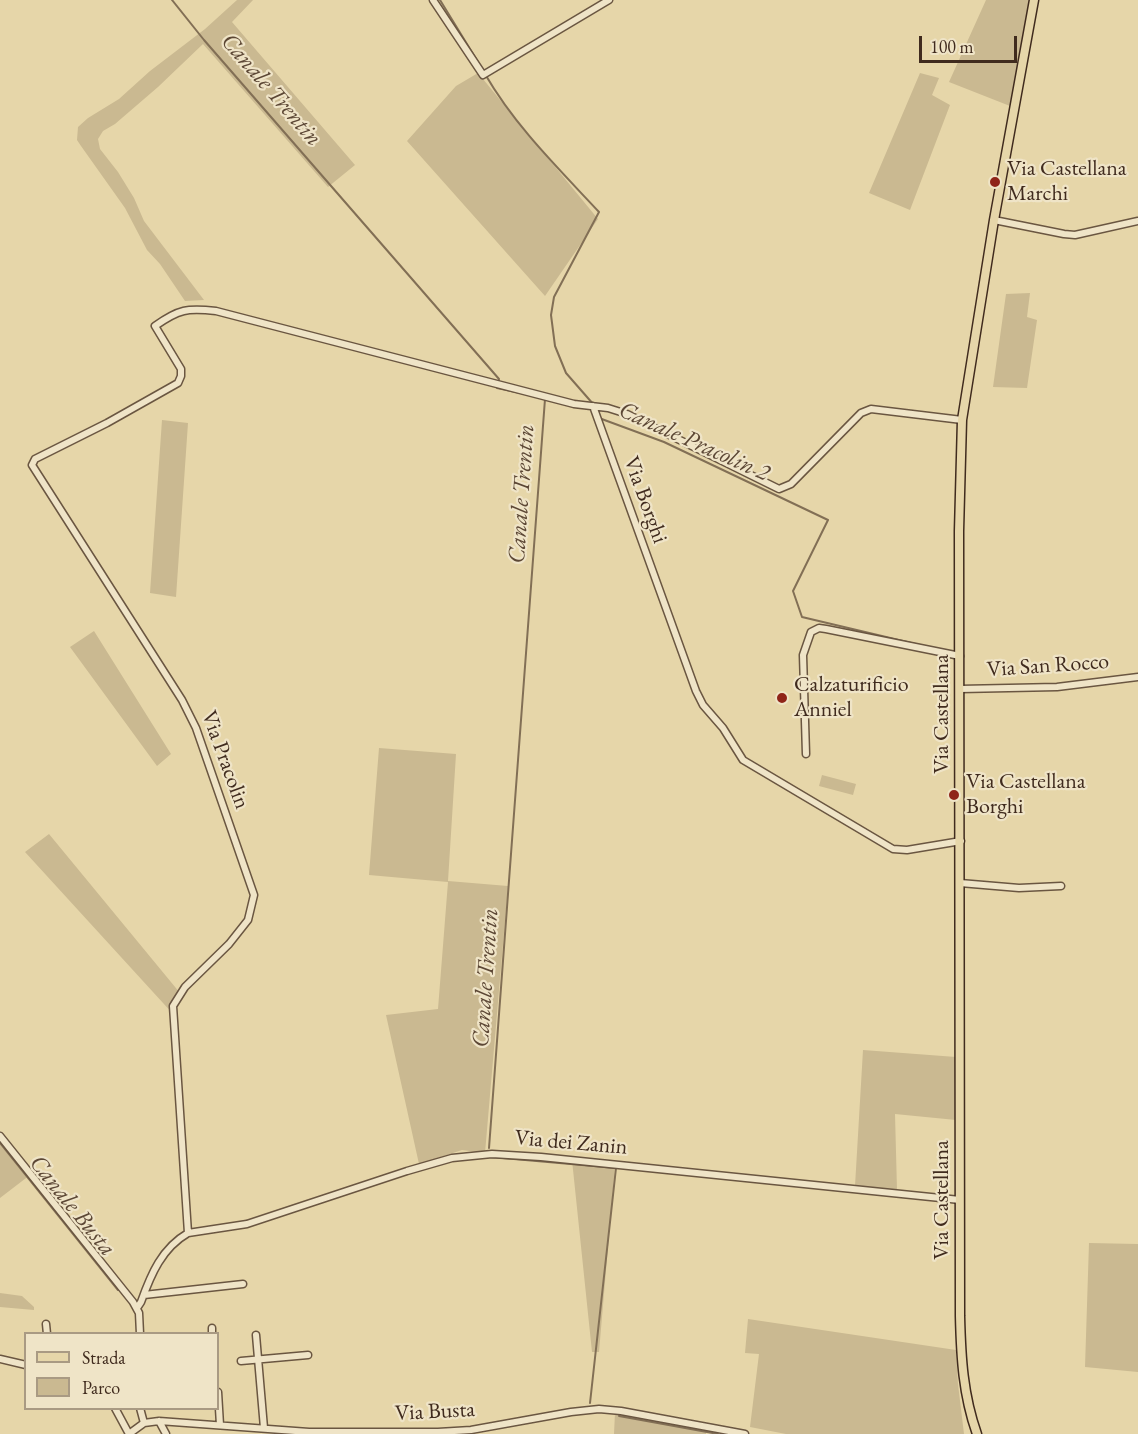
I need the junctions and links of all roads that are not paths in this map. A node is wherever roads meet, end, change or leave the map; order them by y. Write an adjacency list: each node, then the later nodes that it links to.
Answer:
1 (433, 0): 2 (street)
2 (609, 0)
3 (1034, 0): 4 (main road, Via Castellana)
4 (994, 220): 5 (street); 7 (main road, Via Castellana)
5 (1138, 221)
6 (592, 406): 7 (street); 12 (street, Via Borghi); 17 (street, Via Pracolin)
7 (962, 420): 8 (main road, Via Castellana)
8 (960, 656): 10 (main road, Via Castellana); 11 (street)
9 (1138, 677): 10 (street, Via San Rocco)
10 (960, 689): 12 (main road, Via Castellana)
11 (806, 754)
12 (961, 841): 13 (main road, Via Castellana)
13 (960, 883): 14 (street); 16 (main road, Via Castellana)
14 (1061, 886)
15 (0, 1136): 20 (street)
16 (960, 1200): 17 (street, Via dei Zanin); 40 (main road, Via Castellana)
17 (189, 1233): 19 (street)
18 (243, 1284): 19 (street)
19 (144, 1295): 20 (street)
20 (136, 1308): 23 (street)
21 (46, 1324): 22 (street)
22 (47, 1332)
23 (140, 1332)
24 (256, 1335): 27 (street)
25 (308, 1355): 27 (street)
26 (0, 1359): 29 (street)
27 (258, 1360): 28 (street); 36 (street)
28 (241, 1361)
29 (24, 1365)
30 (219, 1408): 35 (street)
31 (116, 1410): 37 (street)
32 (141, 1410): 34 (street)
33 (159, 1420): 34 (street, Via Busta); 35 (street, Via Busta); 38 (street)
34 (144, 1423): 37 (street, Via Busta)
35 (220, 1425): 36 (street, Via Busta)
36 (264, 1428): 39 (street, Via Busta)
37 (129, 1434)
38 (166, 1434)
39 (745, 1434)
40 (977, 1434)

